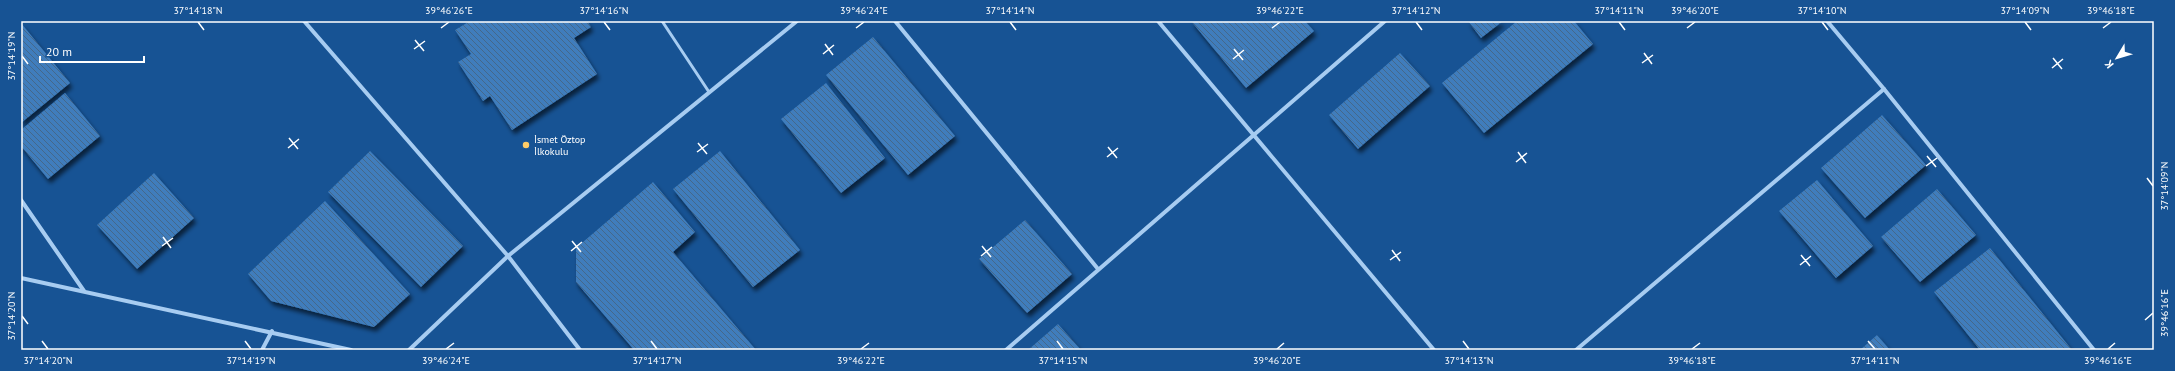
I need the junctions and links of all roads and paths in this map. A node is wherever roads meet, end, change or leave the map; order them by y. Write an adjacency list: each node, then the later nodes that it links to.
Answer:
1 (304, 21): 12 (street)
2 (662, 21): 9 (lane)
3 (797, 21): 9 (street)
4 (894, 21): 13 (street)
5 (1158, 21): 10 (street)
6 (1385, 21): 10 (street)
7 (1827, 21): 8 (street)
8 (1884, 89): 23 (street); 24 (street)
9 (709, 92): 12 (street)
10 (1253, 134): 13 (street); 22 (street)
11 (21, 200): 15 (street)
12 (508, 256): 19 (street); 20 (street)
13 (1098, 269): 21 (street)
14 (21, 278): 15 (street)
15 (84, 291): 16 (street)
16 (272, 331): 17 (street); 18 (street)
17 (262, 350)
18 (351, 350)
19 (409, 350)
20 (580, 350)
21 (1006, 350)
22 (1434, 350)
23 (1576, 350)
24 (2094, 350)

